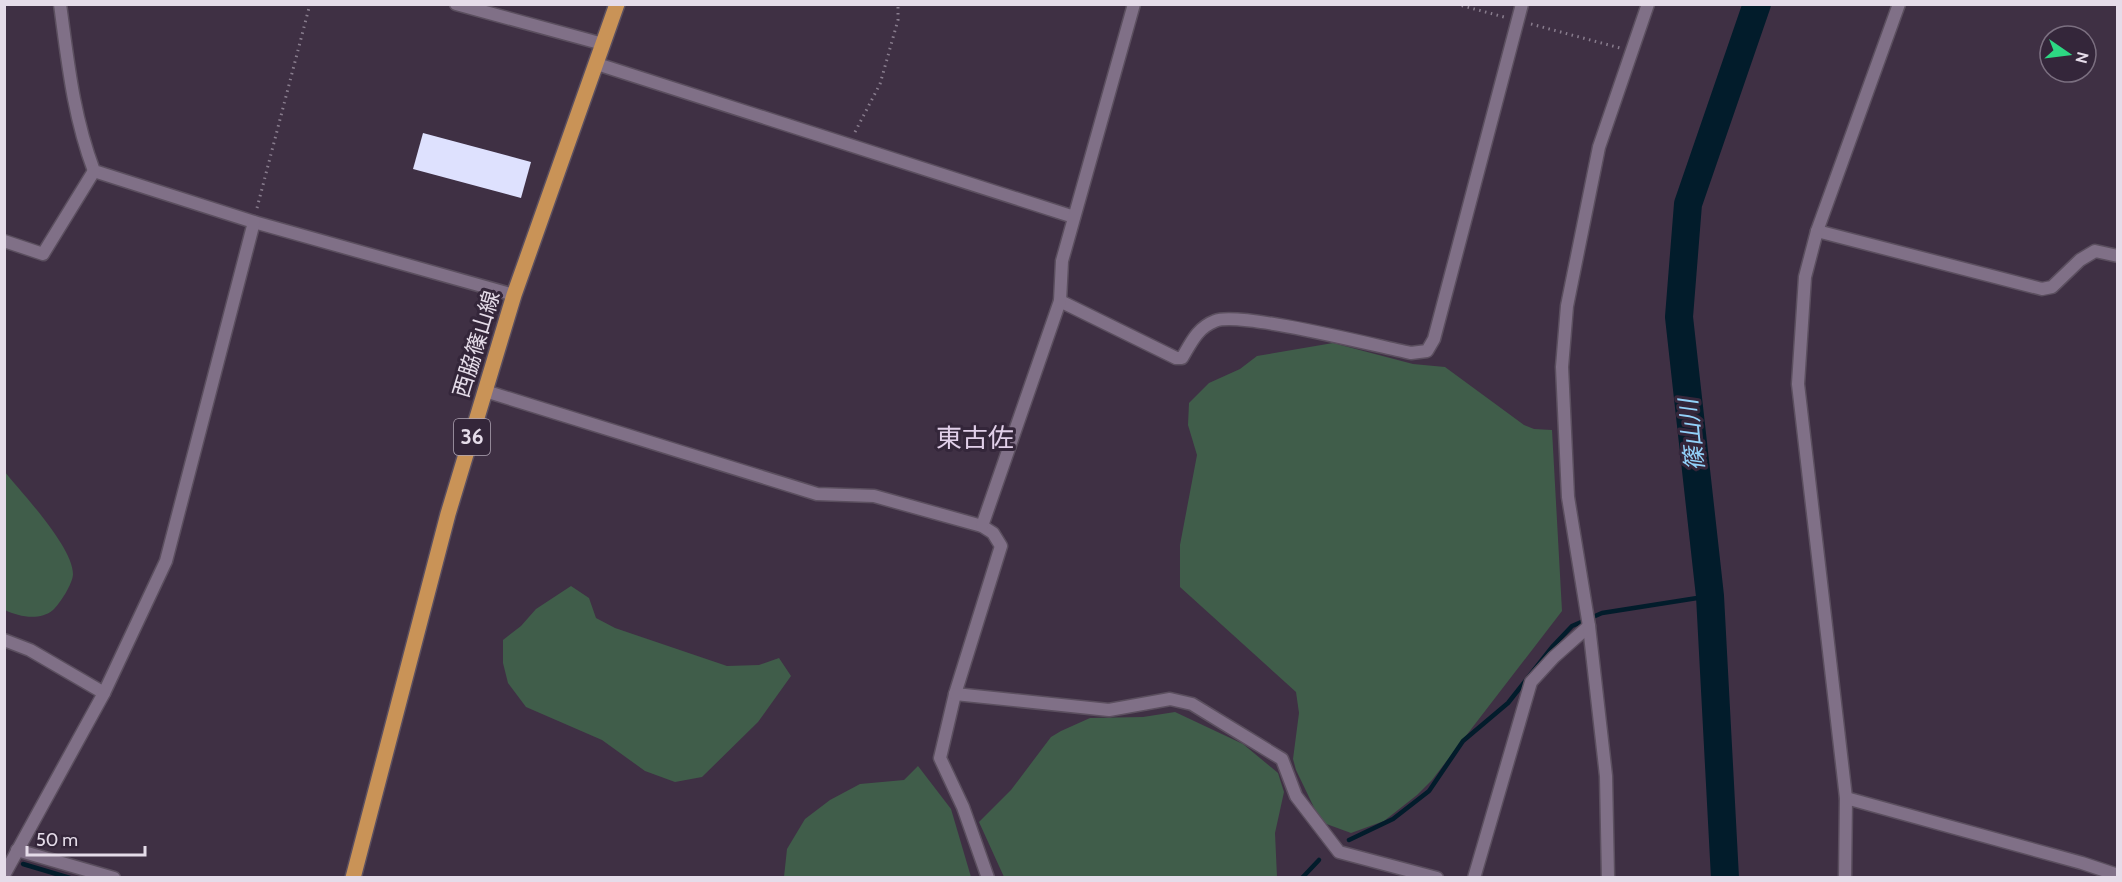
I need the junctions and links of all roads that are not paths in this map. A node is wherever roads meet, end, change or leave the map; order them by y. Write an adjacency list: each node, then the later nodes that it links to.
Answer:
1 (60, 4): 10 (street)
2 (456, 4): 8 (street)
3 (617, 4): 8 (main road, 西脇篠山線 / 36)
4 (1134, 4): 11 (street)
5 (1522, 4): 17 (street)
6 (1648, 4): 20 (street)
7 (1899, 4): 13 (street)
8 (603, 44): 9 (main road, 西脇篠山線 / 36)
9 (597, 64): 11 (street); 16 (main road, 西脇篠山線 / 36)
10 (94, 171): 12 (street); 14 (street)
11 (1074, 218): 17 (street)
12 (254, 222): 16 (street); 22 (street)
13 (1817, 231): 15 (street); 24 (street)
14 (4, 242)
15 (2118, 256)
16 (514, 296): 18 (main road, 西脇篠山線 / 36)
17 (1060, 301): 19 (street)
18 (485, 391): 19 (street); 29 (main road, 西脇篠山線 / 36)
19 (982, 526): 23 (street)
20 (1589, 626): 32 (street); 33 (street)
21 (4, 640): 22 (street)
22 (104, 693): 25 (street)
23 (956, 694): 30 (street); 31 (street)
24 (1846, 798): 27 (street); 34 (street)
25 (17, 850): 26 (street); 28 (street)
26 (4, 875)
27 (2118, 875)
28 (114, 878)
29 (352, 878)
30 (988, 878)
31 (1437, 878)
32 (1474, 878)
33 (1608, 878)
34 (1845, 878)

